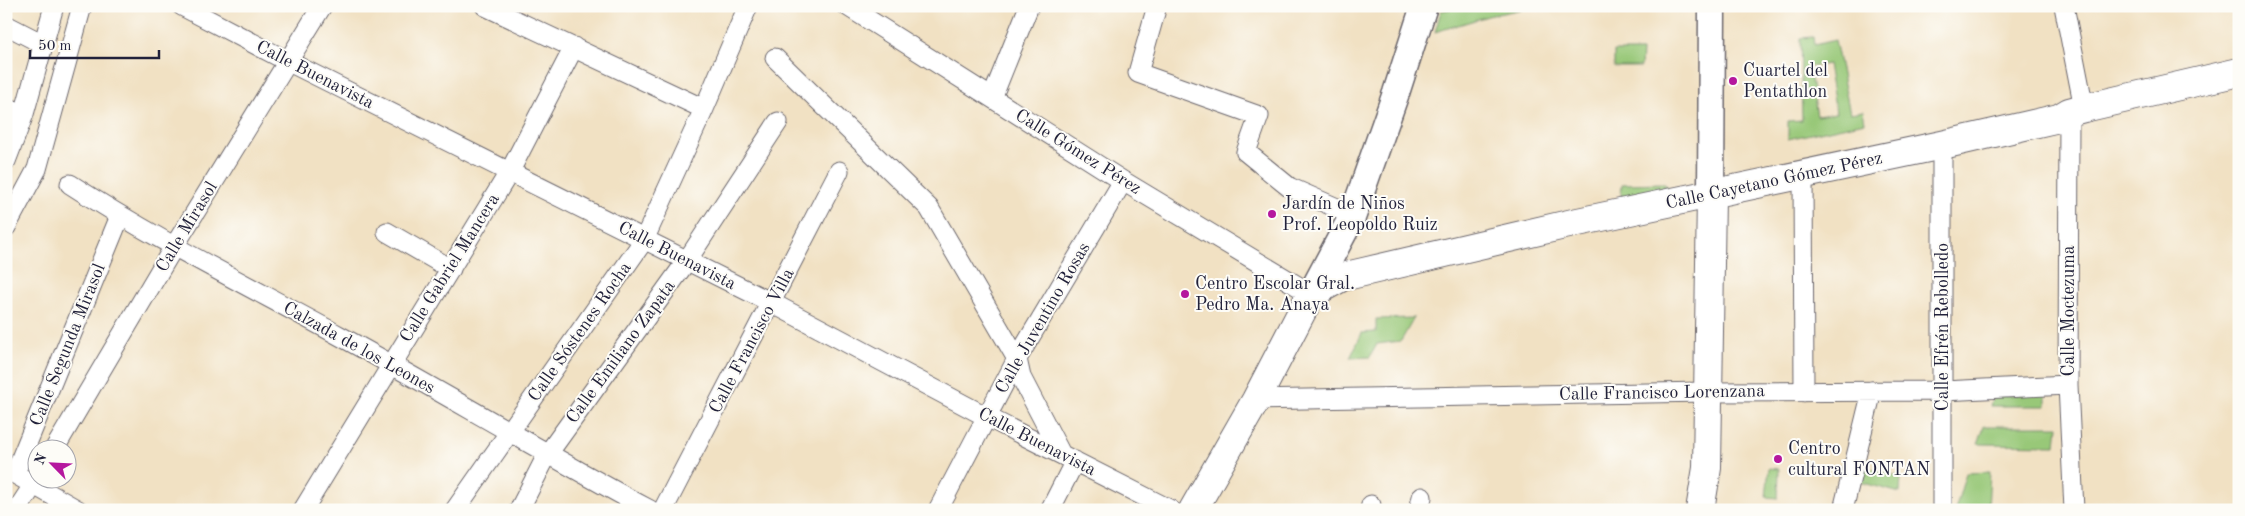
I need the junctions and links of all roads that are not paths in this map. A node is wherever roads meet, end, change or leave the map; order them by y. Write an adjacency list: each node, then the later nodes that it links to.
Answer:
1 (54, 6): 14 (street)
2 (82, 6): 35 (street)
3 (182, 6): 17 (street, Calle Buenavista)
4 (322, 6): 17 (street, Calle Mirasol)
5 (485, 6): 15 (street)
6 (748, 6): 21 (street, Calle Sóstenes Rocha)
7 (847, 6): 19 (street, Calle Gómez Pérez)
8 (1029, 6): 19 (street)
9 (1157, 6): 33 (street)
10 (1424, 6): 33 (street)
11 (1712, 6): 32 (street)
12 (2064, 6): 22 (street, Calle Moctezuma)
13 (6, 25): 14 (street)
14 (43, 44): 23 (street)
15 (574, 47): 21 (street); 27 (street, Calle Gabriel Mancera)
16 (775, 58): 43 (street)
17 (289, 62): 27 (street, Calle Buenavista); 38 (street, Calle Mirasol)
18 (2239, 72): 22 (main road, Calle Cayetano Gómez Pérez)
19 (992, 98): 30 (street, Calle Gómez Pérez)
20 (6, 107): 23 (street)
21 (704, 109): 37 (street, Calle Sóstenes Rocha)
22 (2077, 110): 25 (main road, Calle Cayetano Gómez Pérez); 45 (street, Calle Moctezuma)
23 (24, 114): 26 (street)
24 (778, 122): 39 (street, Calle Emiliano Zapata)
25 (1942, 145): 29 (main road, Calle Cayetano Gómez Pérez); 47 (street, Calle Efrén Rebolledo)
26 (6, 160)
27 (510, 171): 37 (street, Calle Buenavista); 40 (street, Calle Gabriel Mancera)
28 (839, 171): 42 (street, Calle Francisco Villa)
29 (1803, 174): 32 (main road, Calle Cayetano Gómez Pérez); 49 (street)
30 (1123, 181): 41 (street, Calle Gómez Pérez); 43 (street, Calle Juventino Rosas)
31 (70, 184): 34 (street, Calzada de los Leones)
32 (1711, 195): 41 (main road, Calle Cayetano Gómez Pérez); 48 (main road)
33 (1353, 215): 41 (street)
34 (120, 216): 38 (street, Calzada de los Leones); 56 (street, Calle Segunda Mirasol)
35 (6, 227)
36 (387, 232): 40 (street)
37 (644, 240): 39 (street, Calle Buenavista); 52 (street, Calle Sóstenes Rocha)
38 (175, 245): 44 (street, Calzada de los Leones); 53 (street, Calle Mirasol)
39 (686, 262): 42 (street, Calle Buenavista); 54 (street, Calle Emiliano Zapata)
40 (451, 268): 44 (street, Calle Gabriel Mancera)
41 (1311, 294): 50 (main road)
42 (772, 303): 51 (street, Calle Buenavista); 66 (street, Calle Francisco Villa)
43 (1017, 359): 51 (street, Calle Juventino Rosas); 55 (street)
44 (390, 364): 52 (street, Calzada de los Leones); 62 (street, Calle Gabriel Mancera)
45 (2068, 385): 47 (street, Calle Francisco Lorenzana); 74 (street, Calle Moctezuma)
46 (1872, 391): 47 (street, Calle Francisco Lorenzana); 49 (street, Calle Francisco Lorenzana); 72 (street)
47 (1943, 391): 73 (street, Calle Efrén Rebolledo)
48 (1706, 392): 49 (street, Calle Francisco Lorenzana); 50 (street, Calle Francisco Lorenzana); 71 (main road)
49 (1804, 392)
50 (1256, 400): 70 (main road)
51 (987, 416): 55 (street, Calle Buenavista); 67 (street, Calle Juventino Rosas)
52 (510, 433): 54 (street, Calzada de los Leones); 63 (street, Calle Sóstenes Rocha)
53 (61, 438)
54 (547, 455): 64 (street, Calle Emiliano Zapata); 65 (street, Calzada de los Leones)
55 (1068, 458): 68 (street); 69 (street, Calle Buenavista)
56 (11, 471): 57 (street)
57 (28, 478)
58 (31, 488): 60 (street)
59 (46, 488): 61 (street)
60 (17, 510)
61 (78, 510)
62 (303, 510)
63 (455, 510)
64 (520, 510)
65 (650, 510)
66 (663, 510)
67 (938, 510)
68 (1050, 510)
69 (1171, 510)
70 (1193, 510)
71 (1700, 510)
72 (1843, 510)
73 (1942, 510)
74 (2074, 510)

